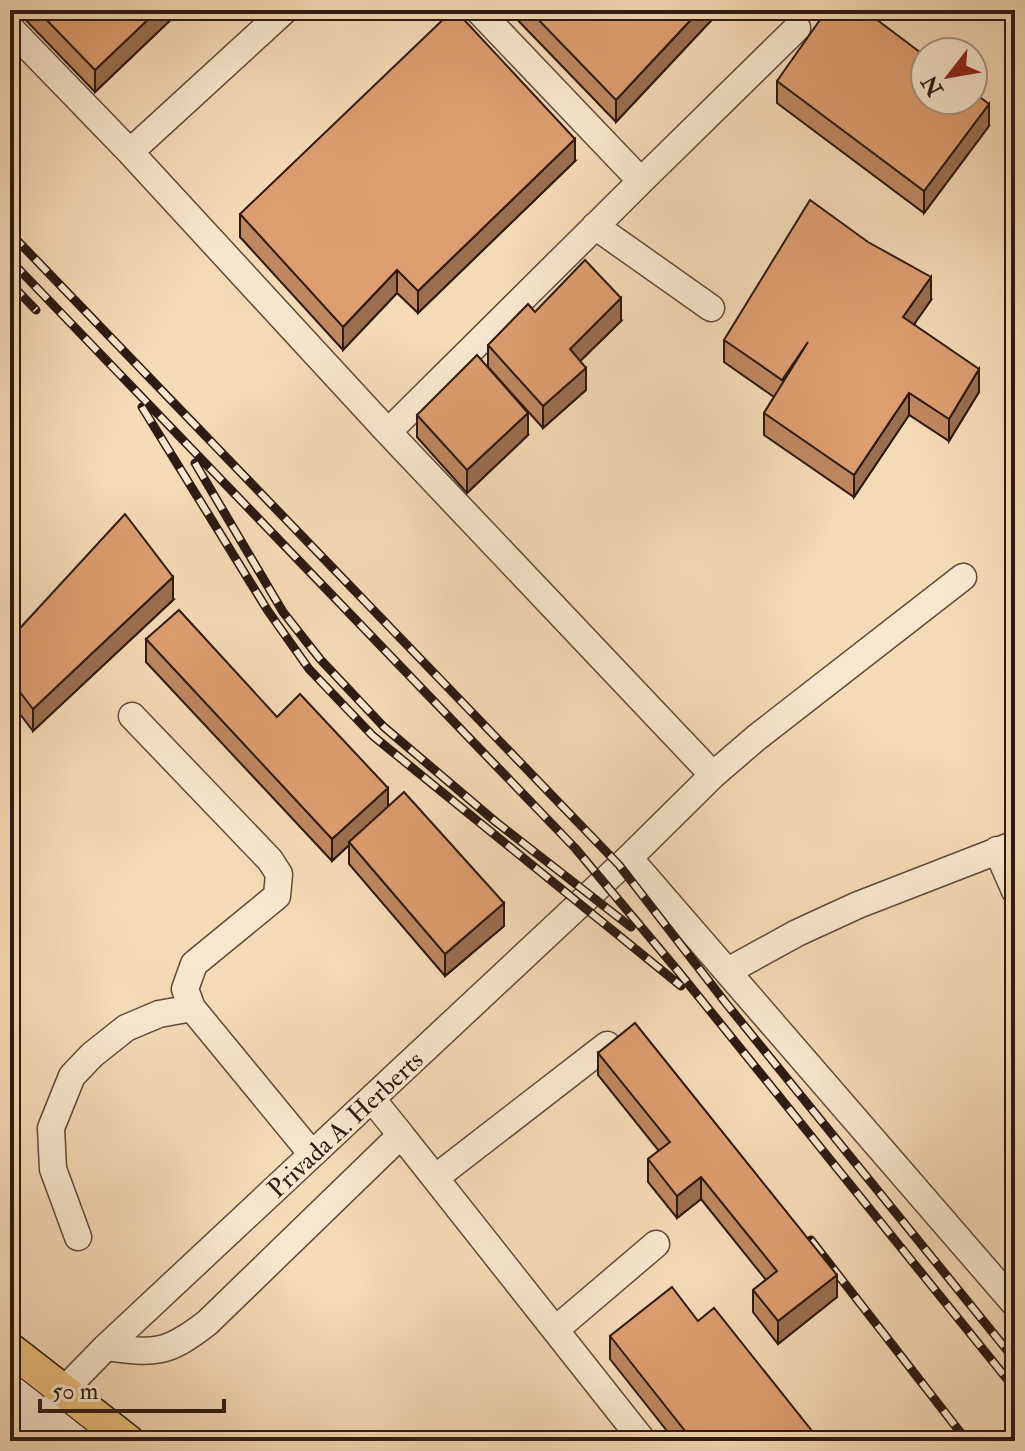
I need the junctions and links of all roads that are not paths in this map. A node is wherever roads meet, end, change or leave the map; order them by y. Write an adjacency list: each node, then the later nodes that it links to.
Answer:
1 (285, 10): 5 (lane)
2 (478, 10): 6 (lane)
3 (10, 28): 5 (lane)
4 (797, 28): 6 (lane)
5 (130, 152): 9 (lane)
6 (641, 181): 7 (lane)
7 (595, 226): 8 (lane); 9 (lane)
8 (711, 308)
9 (388, 432): 12 (lane)
10 (963, 577): 12 (lane, Privada A. Herberts)
11 (132, 716): 17 (lane)
12 (713, 775): 14 (lane, Privada A. Herberts)
13 (1006, 847): 15 (lane); 16 (lane)
14 (629, 858): 16 (lane); 19 (lane, Privada A. Herberts)
15 (1015, 891)
16 (728, 971): 25 (lane)
17 (192, 1008): 21 (lane); 23 (lane)
18 (607, 1045): 22 (lane)
19 (372, 1099): 20 (lane); 21 (lane, Privada A. Herberts)
20 (401, 1135): 22 (lane); 27 (lane)
21 (312, 1154): 27 (lane, Privada A. Herberts)
22 (435, 1178): 26 (lane)
23 (78, 1237)
24 (656, 1244): 26 (lane)
25 (1015, 1304)
26 (555, 1330): 34 (lane)
27 (106, 1347): 31 (lane, Privada A. Herberts)
28 (10, 1349): 31 (main road)
29 (10, 1387): 31 (lane)
30 (10, 1414): 31 (lane)
31 (45, 1425): 32 (lane); 33 (main road)
32 (79, 1441)
33 (128, 1441)
34 (643, 1441)

